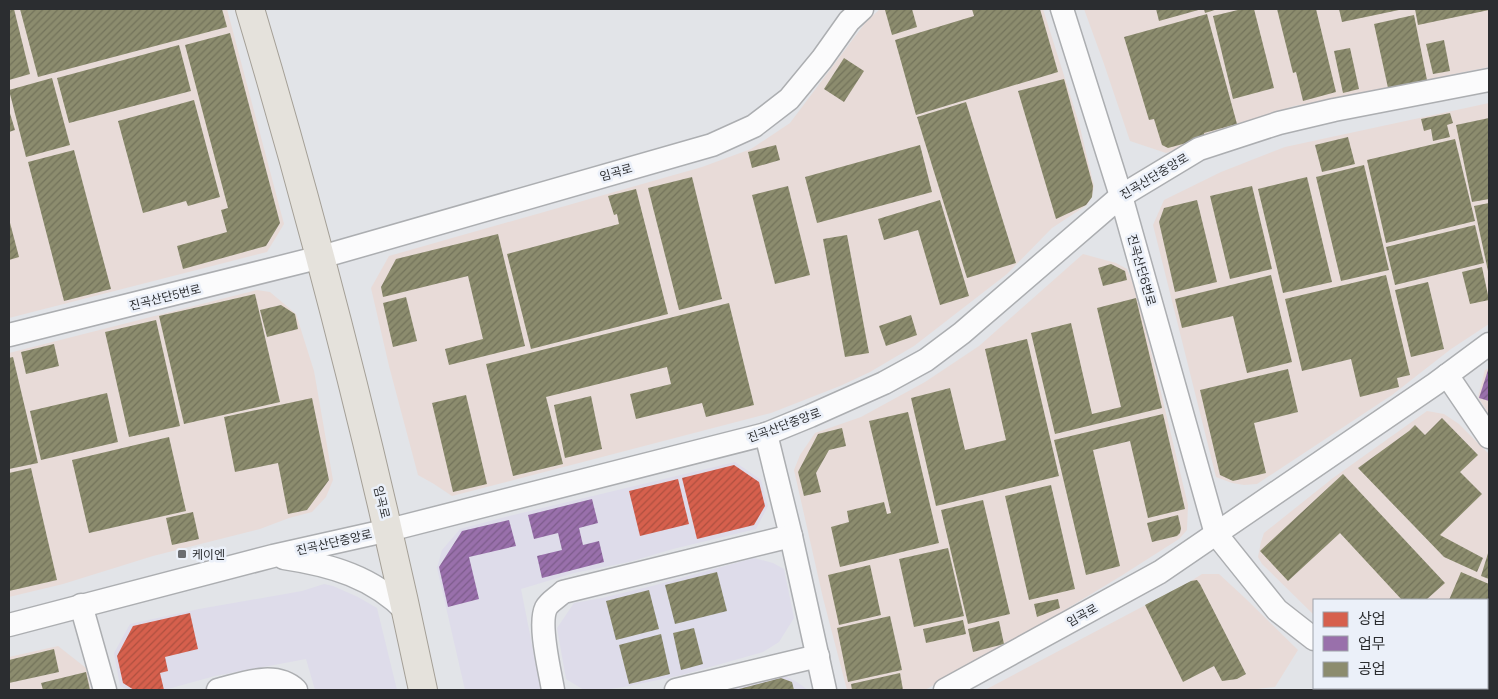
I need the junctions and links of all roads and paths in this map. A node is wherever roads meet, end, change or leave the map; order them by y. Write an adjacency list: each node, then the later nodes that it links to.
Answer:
1 (250, 9): 6 (main road, 임곡로)
2 (862, 9): 6 (street, 임곡로)
3 (1062, 9): 5 (street, 진곡산단6번로)
4 (1489, 80): 5 (street, 진곡산단중앙로)
5 (1121, 196): 10 (street, 진곡산단중앙로); 13 (street, 진곡산단6번로)
6 (321, 257): 7 (street, 진곡산단5번로); 12 (main road, 임곡로)
7 (9, 335)
8 (1489, 344): 9 (street)
9 (1446, 375): 11 (street); 13 (street)
10 (766, 434): 12 (street, 진곡산단중앙로); 14 (street)
11 (1489, 437)
12 (389, 530): 15 (street, 진곡산단중앙로); 17 (main road, 임곡로)
13 (1216, 534): 19 (street, 진곡산단6번로); 28 (street, 임곡로)
14 (791, 536): 20 (street); 25 (street)
15 (273, 556): 16 (street, 진곡산단중앙로); 17 (street)
16 (82, 605): 18 (street, 진곡산단중앙로); 21 (street)
17 (407, 612): 24 (main road, 임곡로)
18 (9, 625)
19 (1313, 639)
20 (818, 656): 26 (street); 27 (street)
21 (105, 690)
22 (218, 690): 23 (street)
23 (296, 690)
24 (424, 690)
25 (553, 690)
26 (676, 690)
27 (825, 690)
28 (945, 690)

